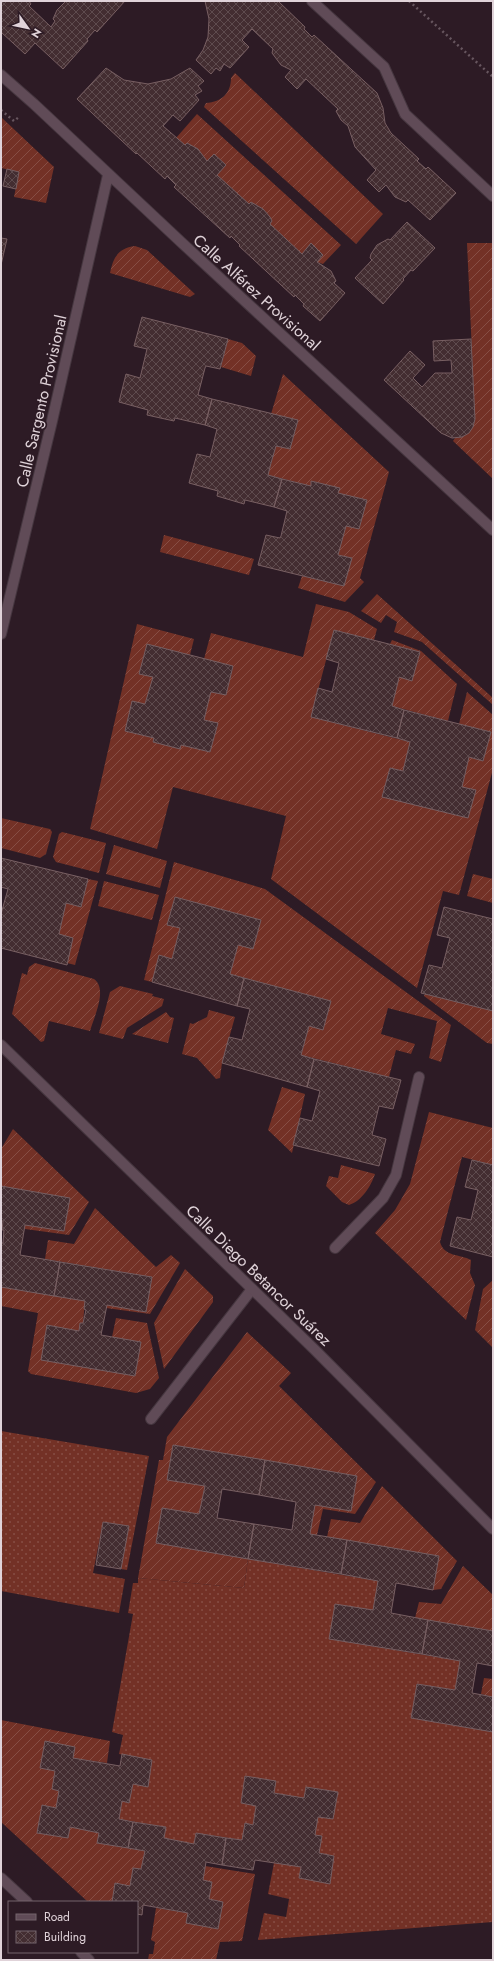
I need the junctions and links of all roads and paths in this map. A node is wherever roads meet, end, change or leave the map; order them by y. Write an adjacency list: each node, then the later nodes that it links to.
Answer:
1 (312, 1): 6 (street)
2 (409, 1): 4 (path)
3 (1, 75): 5 (street, Calle Alférez Provisional)
4 (493, 77)
5 (108, 175): 7 (street, Calle Alférez Provisional); 8 (street, Calle Sargento Provisional)
6 (493, 196)
7 (493, 530)
8 (1, 634)
9 (1, 1045): 12 (street, Calle Diego Betancor Suárez)
10 (419, 1077): 11 (street)
11 (335, 1248)
12 (252, 1290): 13 (street); 14 (street, Calle Diego Betancor Suárez)
13 (152, 1419)
14 (493, 1529)
15 (1, 1878): 16 (street)
16 (26, 1901)

